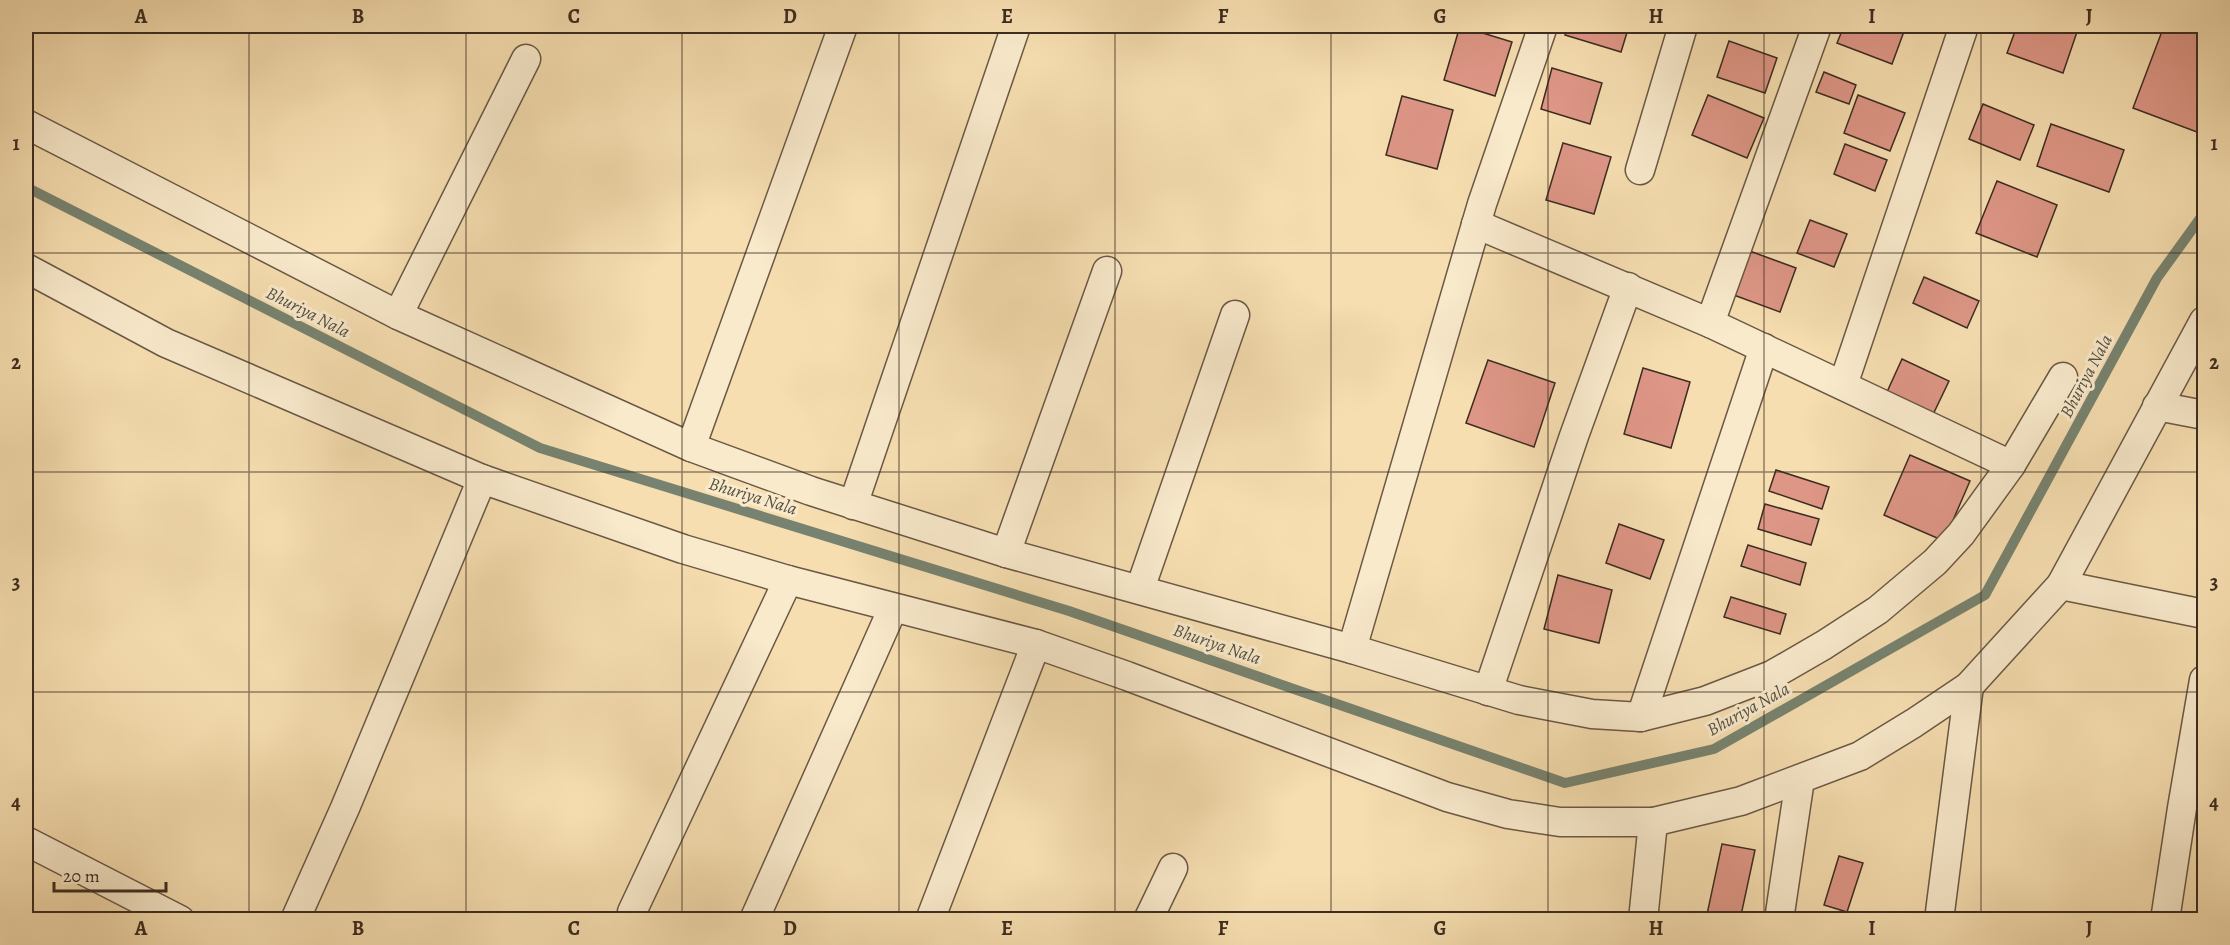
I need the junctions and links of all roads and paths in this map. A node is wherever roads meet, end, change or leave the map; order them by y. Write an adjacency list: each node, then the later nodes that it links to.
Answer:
1 (843, 26): 23 (street)
2 (1016, 26): 26 (street)
3 (1543, 26): 10 (street)
4 (1683, 26): 9 (street)
5 (1817, 26): 17 (street)
6 (1964, 26): 20 (street)
7 (526, 59): 14 (street)
8 (26, 124): 14 (street)
9 (1640, 170)
10 (1476, 224): 13 (street); 34 (street)
11 (26, 268): 25 (street)
12 (1107, 271): 27 (street)
13 (1628, 287): 17 (street); 37 (street)
14 (398, 315): 23 (street)
15 (1235, 315): 30 (street)
16 (2205, 321): 21 (street)
17 (1710, 323): 18 (street)
18 (1764, 348): 20 (street); 38 (street)
19 (2063, 377): 24 (street)
20 (1843, 385): 24 (street)
21 (2157, 406): 22 (street); 29 (street)
22 (2205, 415)
23 (691, 447): 26 (street)
24 (2011, 465): 38 (street)
25 (482, 478): 28 (street); 46 (street)
26 (853, 505): 27 (street)
27 (1006, 553): 30 (street)
28 (788, 580): 31 (street); 44 (street)
29 (2061, 585): 32 (street); 36 (street)
30 (1140, 589): 34 (street)
31 (893, 608): 33 (street); 47 (street)
32 (2205, 614)
33 (1036, 644): 41 (street); 48 (street)
34 (1352, 649): 37 (street)
35 (2205, 680): 40 (street)
36 (1969, 686): 39 (street); 52 (street)
37 (1488, 691): 38 (street)
38 (1641, 717)
39 (1800, 779): 41 (street); 51 (street)
40 (2193, 810): 53 (street)
41 (1653, 822): 50 (street)
42 (26, 841): 45 (street)
43 (1173, 868): 49 (street)
44 (632, 912)
45 (180, 920)
46 (295, 920)
47 (754, 920)
48 (930, 920)
49 (1148, 920)
50 (1643, 920)
51 (1779, 920)
52 (1940, 920)
53 (2165, 920)

